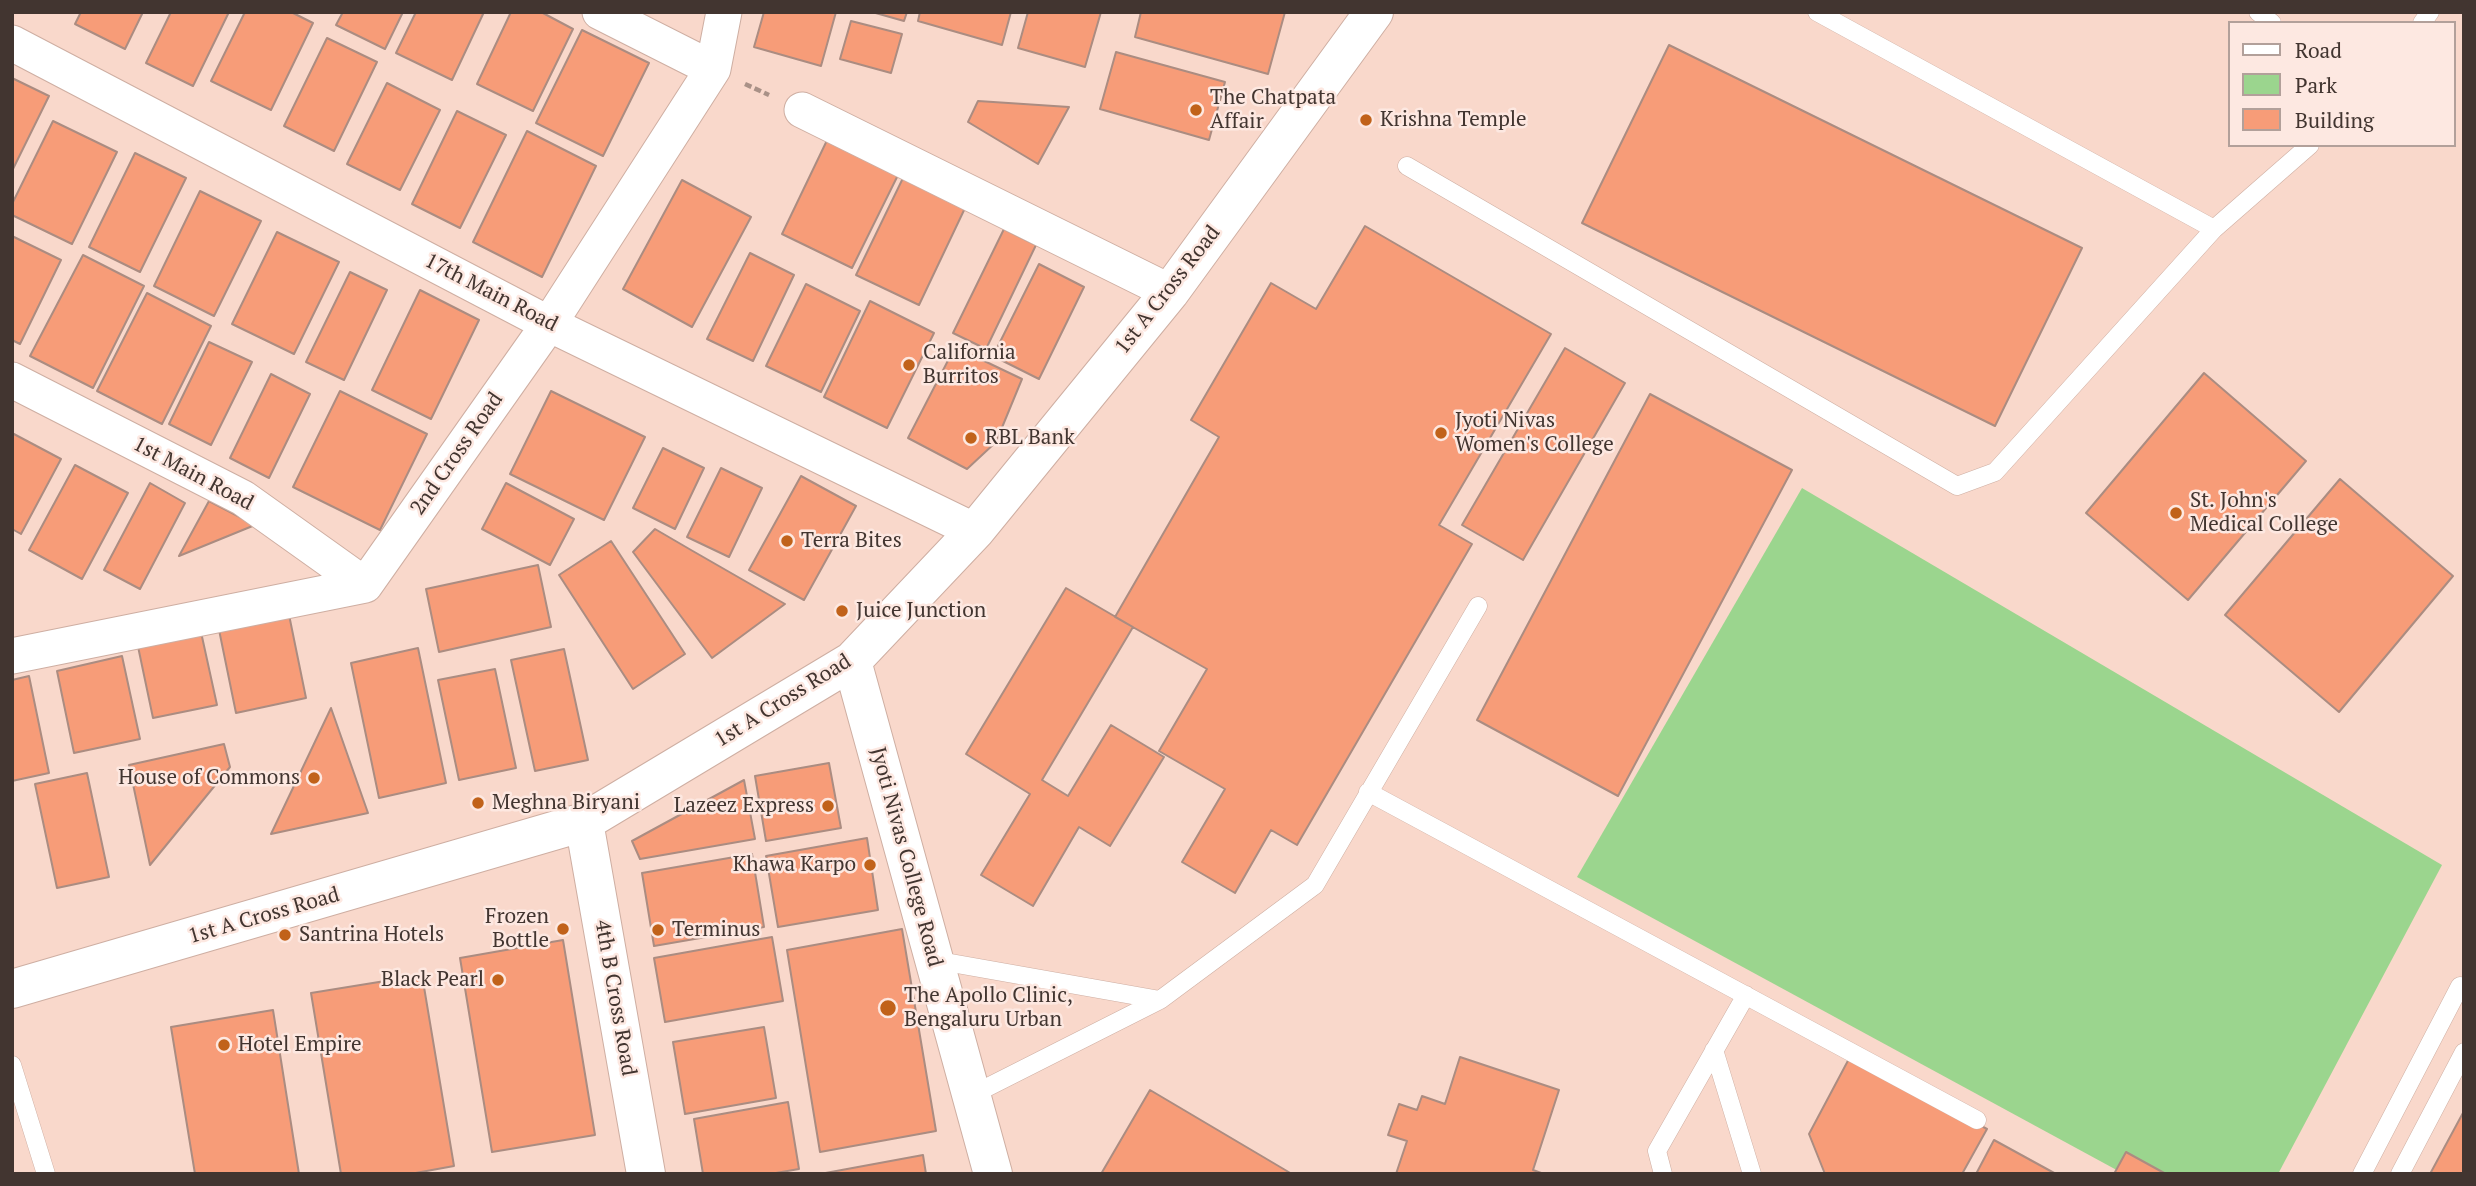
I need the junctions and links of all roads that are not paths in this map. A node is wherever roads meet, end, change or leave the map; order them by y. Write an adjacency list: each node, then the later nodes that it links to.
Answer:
1 (600, 12): 6 (street)
2 (723, 12): 6 (street, 2nd Cross Road)
3 (1374, 12): 11 (street, 1st A Cross Road)
4 (1817, 12): 10 (lane)
5 (12, 43): 12 (street, 17th Main Road)
6 (713, 69): 12 (street, 2nd Cross Road)
7 (802, 110): 11 (street)
8 (2308, 147): 10 (lane)
9 (1407, 166): 10 (lane)
10 (2214, 229)
11 (1170, 292): 14 (street, 1st A Cross Road)
12 (549, 324): 14 (street, 17th Main Road); 15 (street, 2nd Cross Road)
13 (12, 380): 15 (street, 1st Main Road)
14 (975, 531): 18 (street, 1st A Cross Road)
15 (365, 585): 17 (street)
16 (1478, 606): 19 (lane)
17 (12, 656)
18 (852, 661): 20 (street, 1st A Cross Road); 21 (street, Jyoti Nivas College Road)
19 (1368, 792): 24 (lane); 25 (lane)
20 (584, 822): 23 (street, 1st A Cross Road); 32 (street, 4th B Cross Road)
21 (934, 960): 25 (lane); 29 (street, Jyoti Nivas College Road)
22 (2460, 986): 36 (lane)
23 (12, 989)
24 (1746, 995): 26 (lane); 30 (lane)
25 (1160, 1000): 29 (lane)
26 (1714, 1050): 34 (lane); 35 (lane)
27 (2464, 1052): 37 (lane)
28 (12, 1065): 31 (lane)
29 (972, 1095): 33 (street, Jyoti Nivas College Road)
30 (1978, 1120)
31 (46, 1174)
32 (646, 1174)
33 (993, 1174)
34 (1663, 1174)
35 (1752, 1174)
36 (2362, 1174)
37 (2400, 1174)

